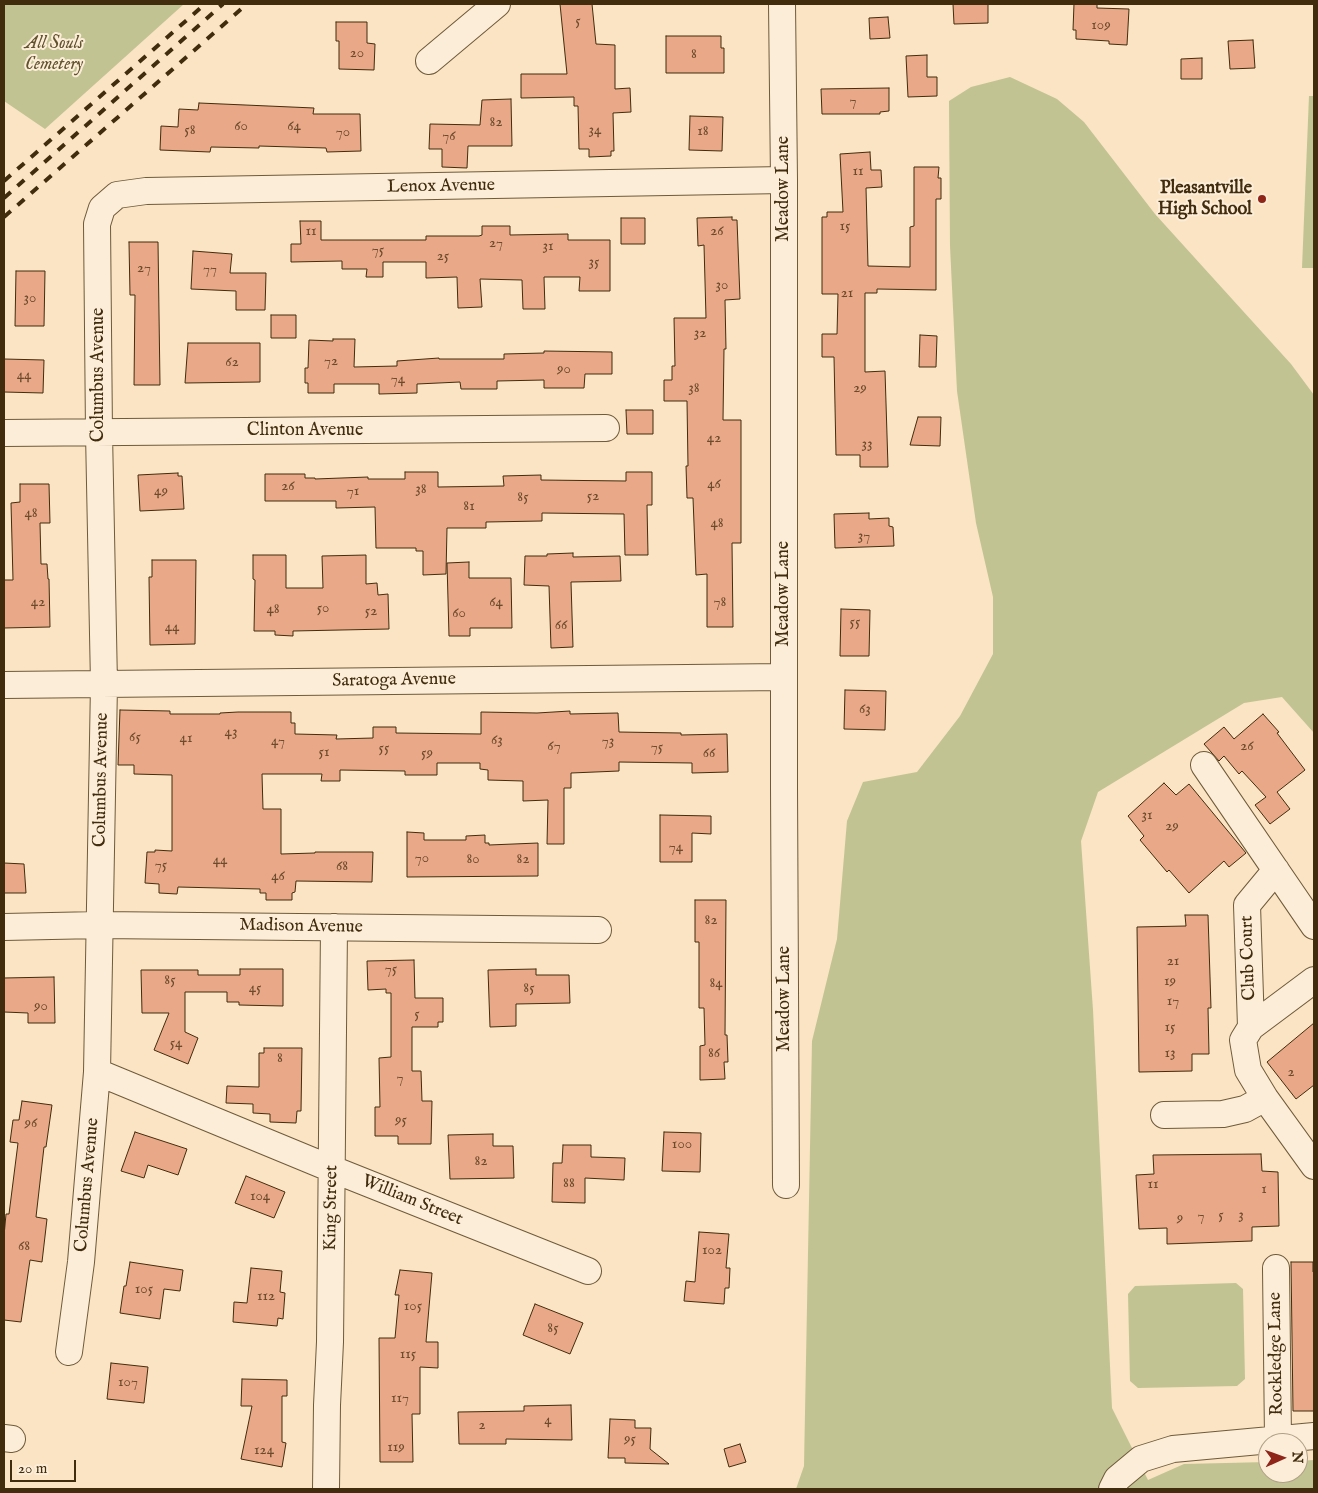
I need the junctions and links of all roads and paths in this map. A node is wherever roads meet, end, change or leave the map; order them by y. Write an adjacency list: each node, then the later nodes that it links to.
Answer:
1 (497, 4): 3 (street)
2 (782, 4): 4 (street, Meadow Lane)
3 (429, 61)
4 (784, 180): 5 (street, Lenox Avenue); 9 (street, Meadow Lane)
5 (102, 208): 8 (street, Columbus Avenue)
6 (606, 428): 8 (street, Clinton Avenue)
7 (4, 433): 8 (street, Clinton Avenue)
8 (99, 433): 10 (street, Columbus Avenue)
9 (784, 677): 10 (street, Saratoga Avenue); 26 (street, Meadow Lane)
10 (104, 684): 11 (street, Saratoga Avenue); 14 (street, Columbus Avenue)
11 (4, 685)
12 (1204, 765): 13 (street)
13 (1276, 870): 15 (street); 20 (street, Club Court)
14 (99, 925): 16 (street, Madison Avenue); 17 (street, Madison Avenue); 21 (street, Columbus Avenue)
15 (1314, 926)
16 (4, 927)
17 (334, 927): 18 (street, Madison Avenue); 25 (street, King Street)
18 (598, 930)
19 (1314, 980): 20 (street, Club Court)
20 (1251, 1027): 22 (street, Club Court)
21 (97, 1072): 25 (street, William Street); 29 (street, Columbus Avenue)
22 (1265, 1098): 23 (street); 24 (street, Club Court)
23 (1164, 1115)
24 (1314, 1166)
25 (332, 1169): 28 (street, William Street); 32 (street, King Street)
26 (786, 1185)
27 (1276, 1268): 30 (street, Rockledge Lane)
28 (588, 1271)
29 (69, 1352)
30 (1278, 1433)
31 (1258, 1441): 33 (street)
32 (326, 1489)
33 (1112, 1489)

